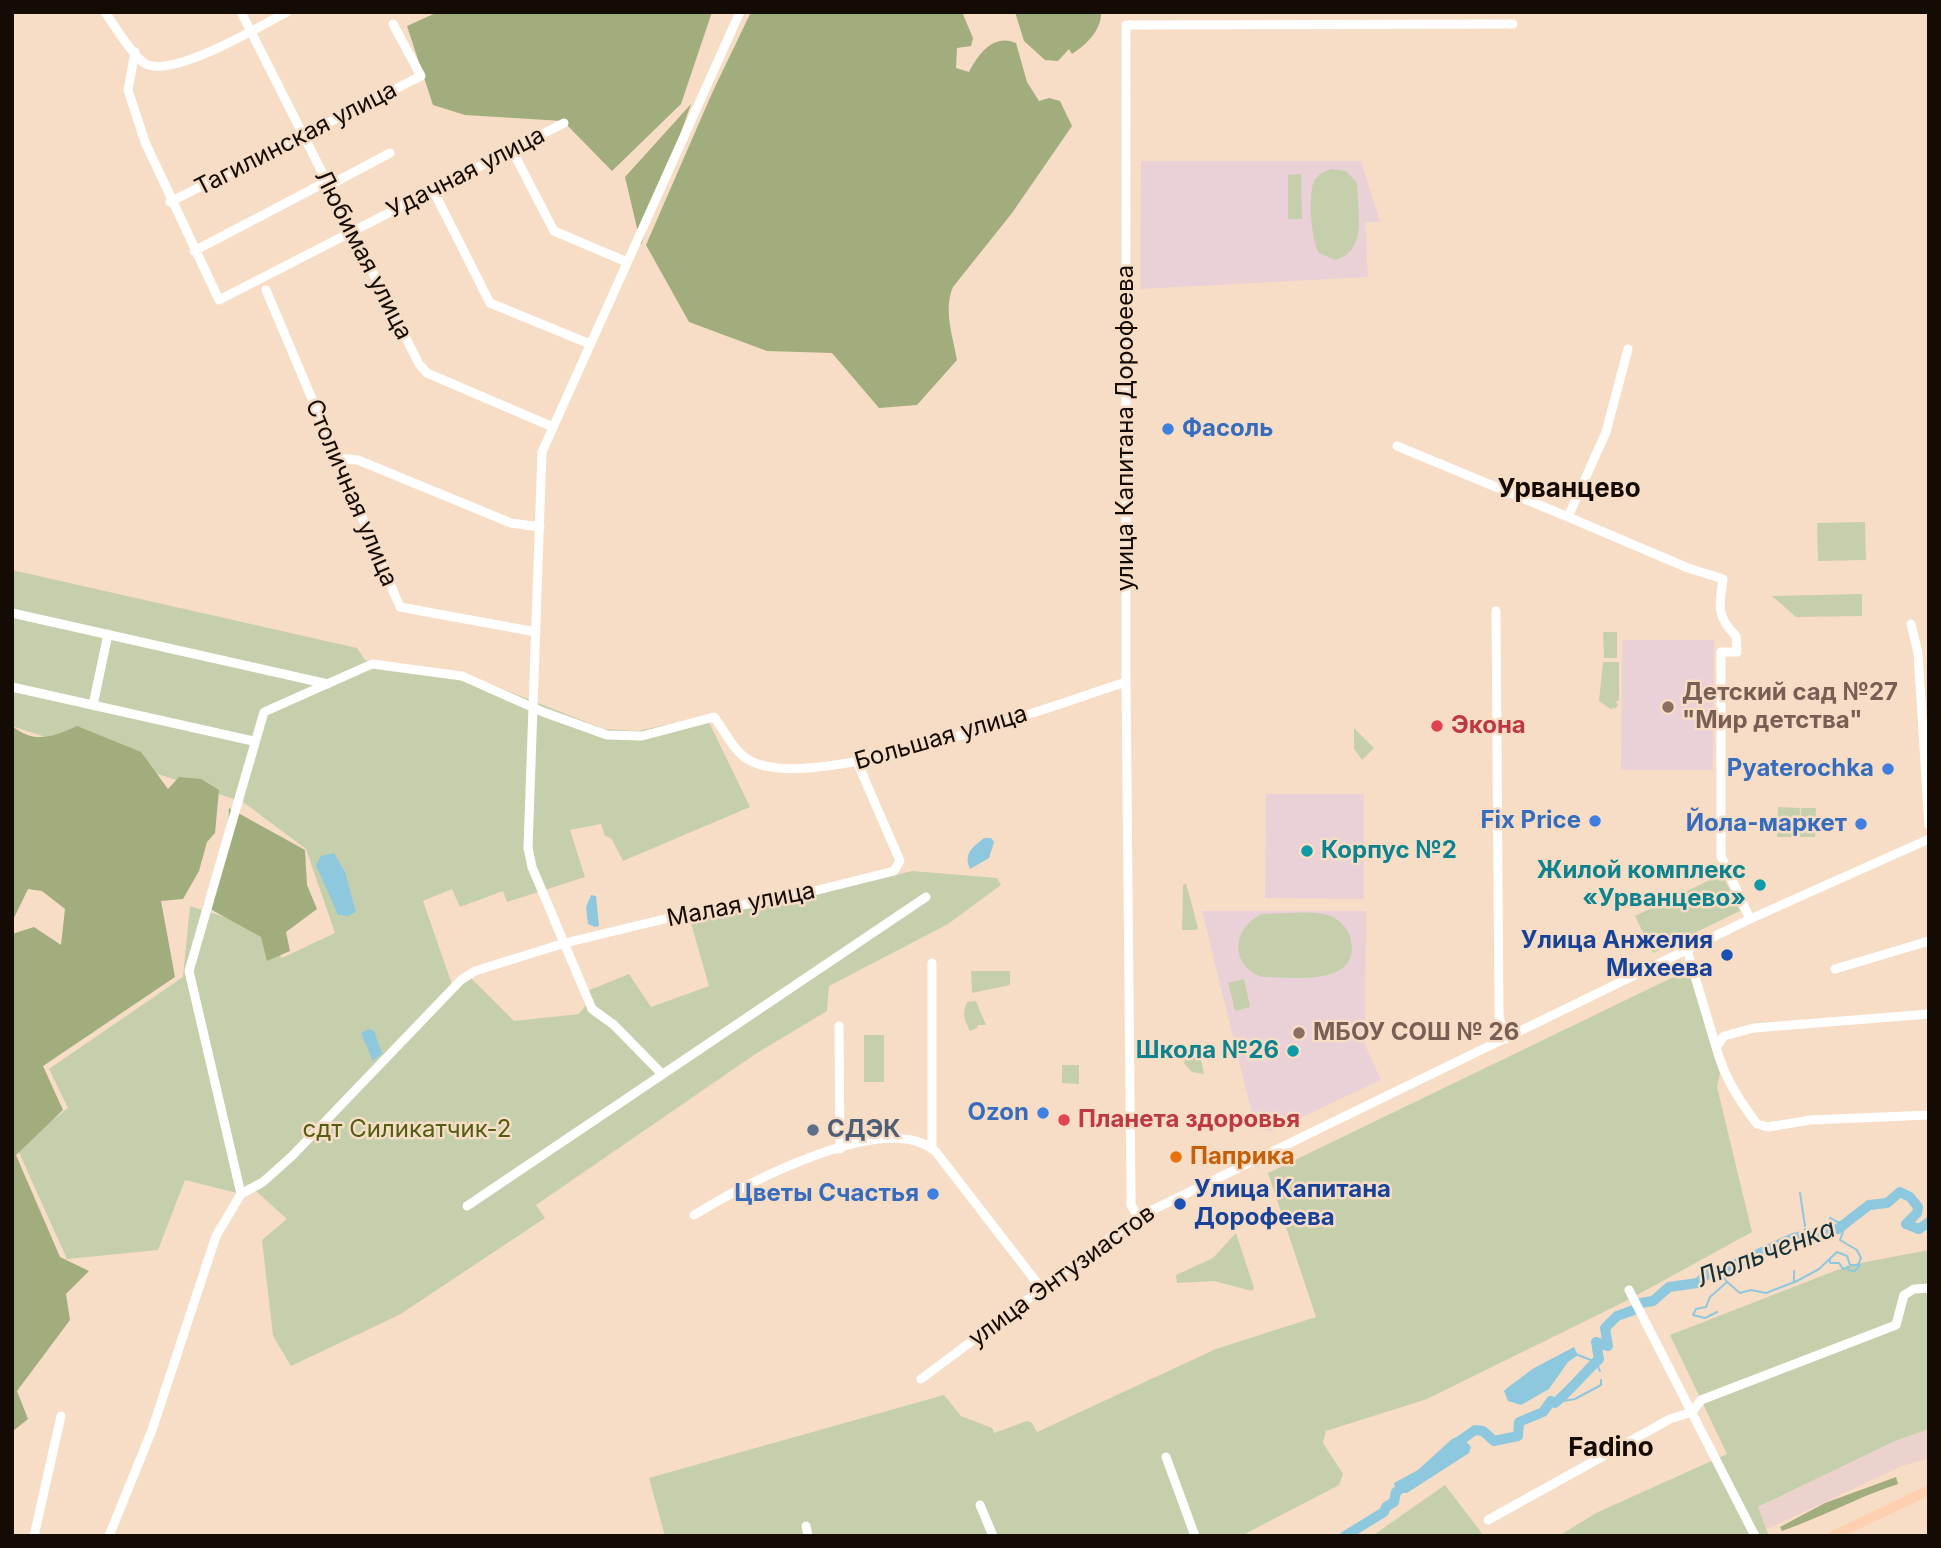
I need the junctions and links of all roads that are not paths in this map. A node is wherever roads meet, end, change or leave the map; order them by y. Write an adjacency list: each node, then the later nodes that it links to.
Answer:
1 (104, 12): 8 (street)
2 (241, 12): 7 (street, Любимая улица)
3 (287, 12): 7 (street)
4 (740, 12): 18 (street)
5 (393, 23): 10 (street, Тагилинская улица)
6 (1513, 24): 32 (street, улица Капитана Дорофеева)
7 (250, 31): 8 (street); 10 (street, Любимая улица)
8 (135, 52): 15 (street)
9 (564, 123): 11 (street, Удачная улица)
10 (304, 136): 13 (street, Любимая улица); 15 (street, Тагилинская улица)
11 (512, 150): 14 (street, Удачная улица); 18 (street)
12 (390, 153): 13 (street)
13 (327, 184): 16 (street, Любимая улица); 17 (street)
14 (433, 190): 16 (street, Удачная улица); 20 (street)
15 (170, 202): 17 (street)
16 (354, 231): 17 (street, Удачная улица); 22 (street, Любимая улица)
17 (194, 251)
18 (627, 262): 20 (street)
19 (266, 290): 24 (street, Столичная улица)
20 (590, 344): 22 (street)
21 (1628, 349): 25 (street)
22 (553, 427): 26 (street)
23 (1397, 446): 25 (street)
24 (335, 458): 26 (street); 30 (street, Столичная улица)
25 (1568, 517): 42 (street)
26 (540, 527): 30 (street)
27 (1496, 611): 50 (street)
28 (12, 613): 31 (street)
29 (1911, 624): 39 (street)
30 (536, 632): 36 (street)
31 (108, 634): 33 (street); 35 (street)
32 (1126, 682): 38 (street, Большая улица); 59 (street, улица Капитана Дорофеева)
33 (328, 684): 36 (street); 37 (street)
34 (12, 687): 35 (street)
35 (93, 705): 37 (street)
36 (534, 708): 38 (street, Большая улица); 44 (street)
37 (253, 741): 56 (street)
38 (858, 764): 44 (street, Малая улица)
39 (1929, 825)
40 (1929, 839): 42 (street, улица Энтузиастов)
41 (926, 897): 52 (street)
42 (1750, 919): 45 (street, улица Энтузиастов)
43 (1929, 941): 47 (street)
44 (565, 943): 52 (street); 56 (street, Малая улица)
45 (1687, 950): 50 (street, улица Энтузиастов); 51 (street)
46 (932, 963): 55 (street)
47 (1835, 970)
48 (1929, 1014): 51 (street)
49 (839, 1026): 54 (street)
50 (1506, 1039): 59 (street, улица Энтузиастов)
51 (1716, 1047): 53 (street)
52 (662, 1074): 57 (street)
53 (1929, 1115)
54 (840, 1149): 55 (street); 58 (street)
55 (932, 1149): 60 (street)
56 (241, 1194): 71 (street)
57 (467, 1206)
58 (694, 1215)
59 (1138, 1217): 60 (street, улица Энтузиастов)
60 (1041, 1288): 63 (street, улица Энтузиастов)
61 (1929, 1288): 64 (street)
62 (1629, 1290): 64 (street)
63 (921, 1379)
64 (1692, 1412): 69 (street); 74 (street)
65 (61, 1416): 70 (street)
66 (1166, 1457): 73 (street)
67 (1929, 1490): 75 (main road)
68 (980, 1505): 72 (street)
69 (1488, 1520)
70 (34, 1536)
71 (110, 1536)
72 (993, 1536)
73 (1195, 1536)
74 (1755, 1536)
75 (1833, 1536)

